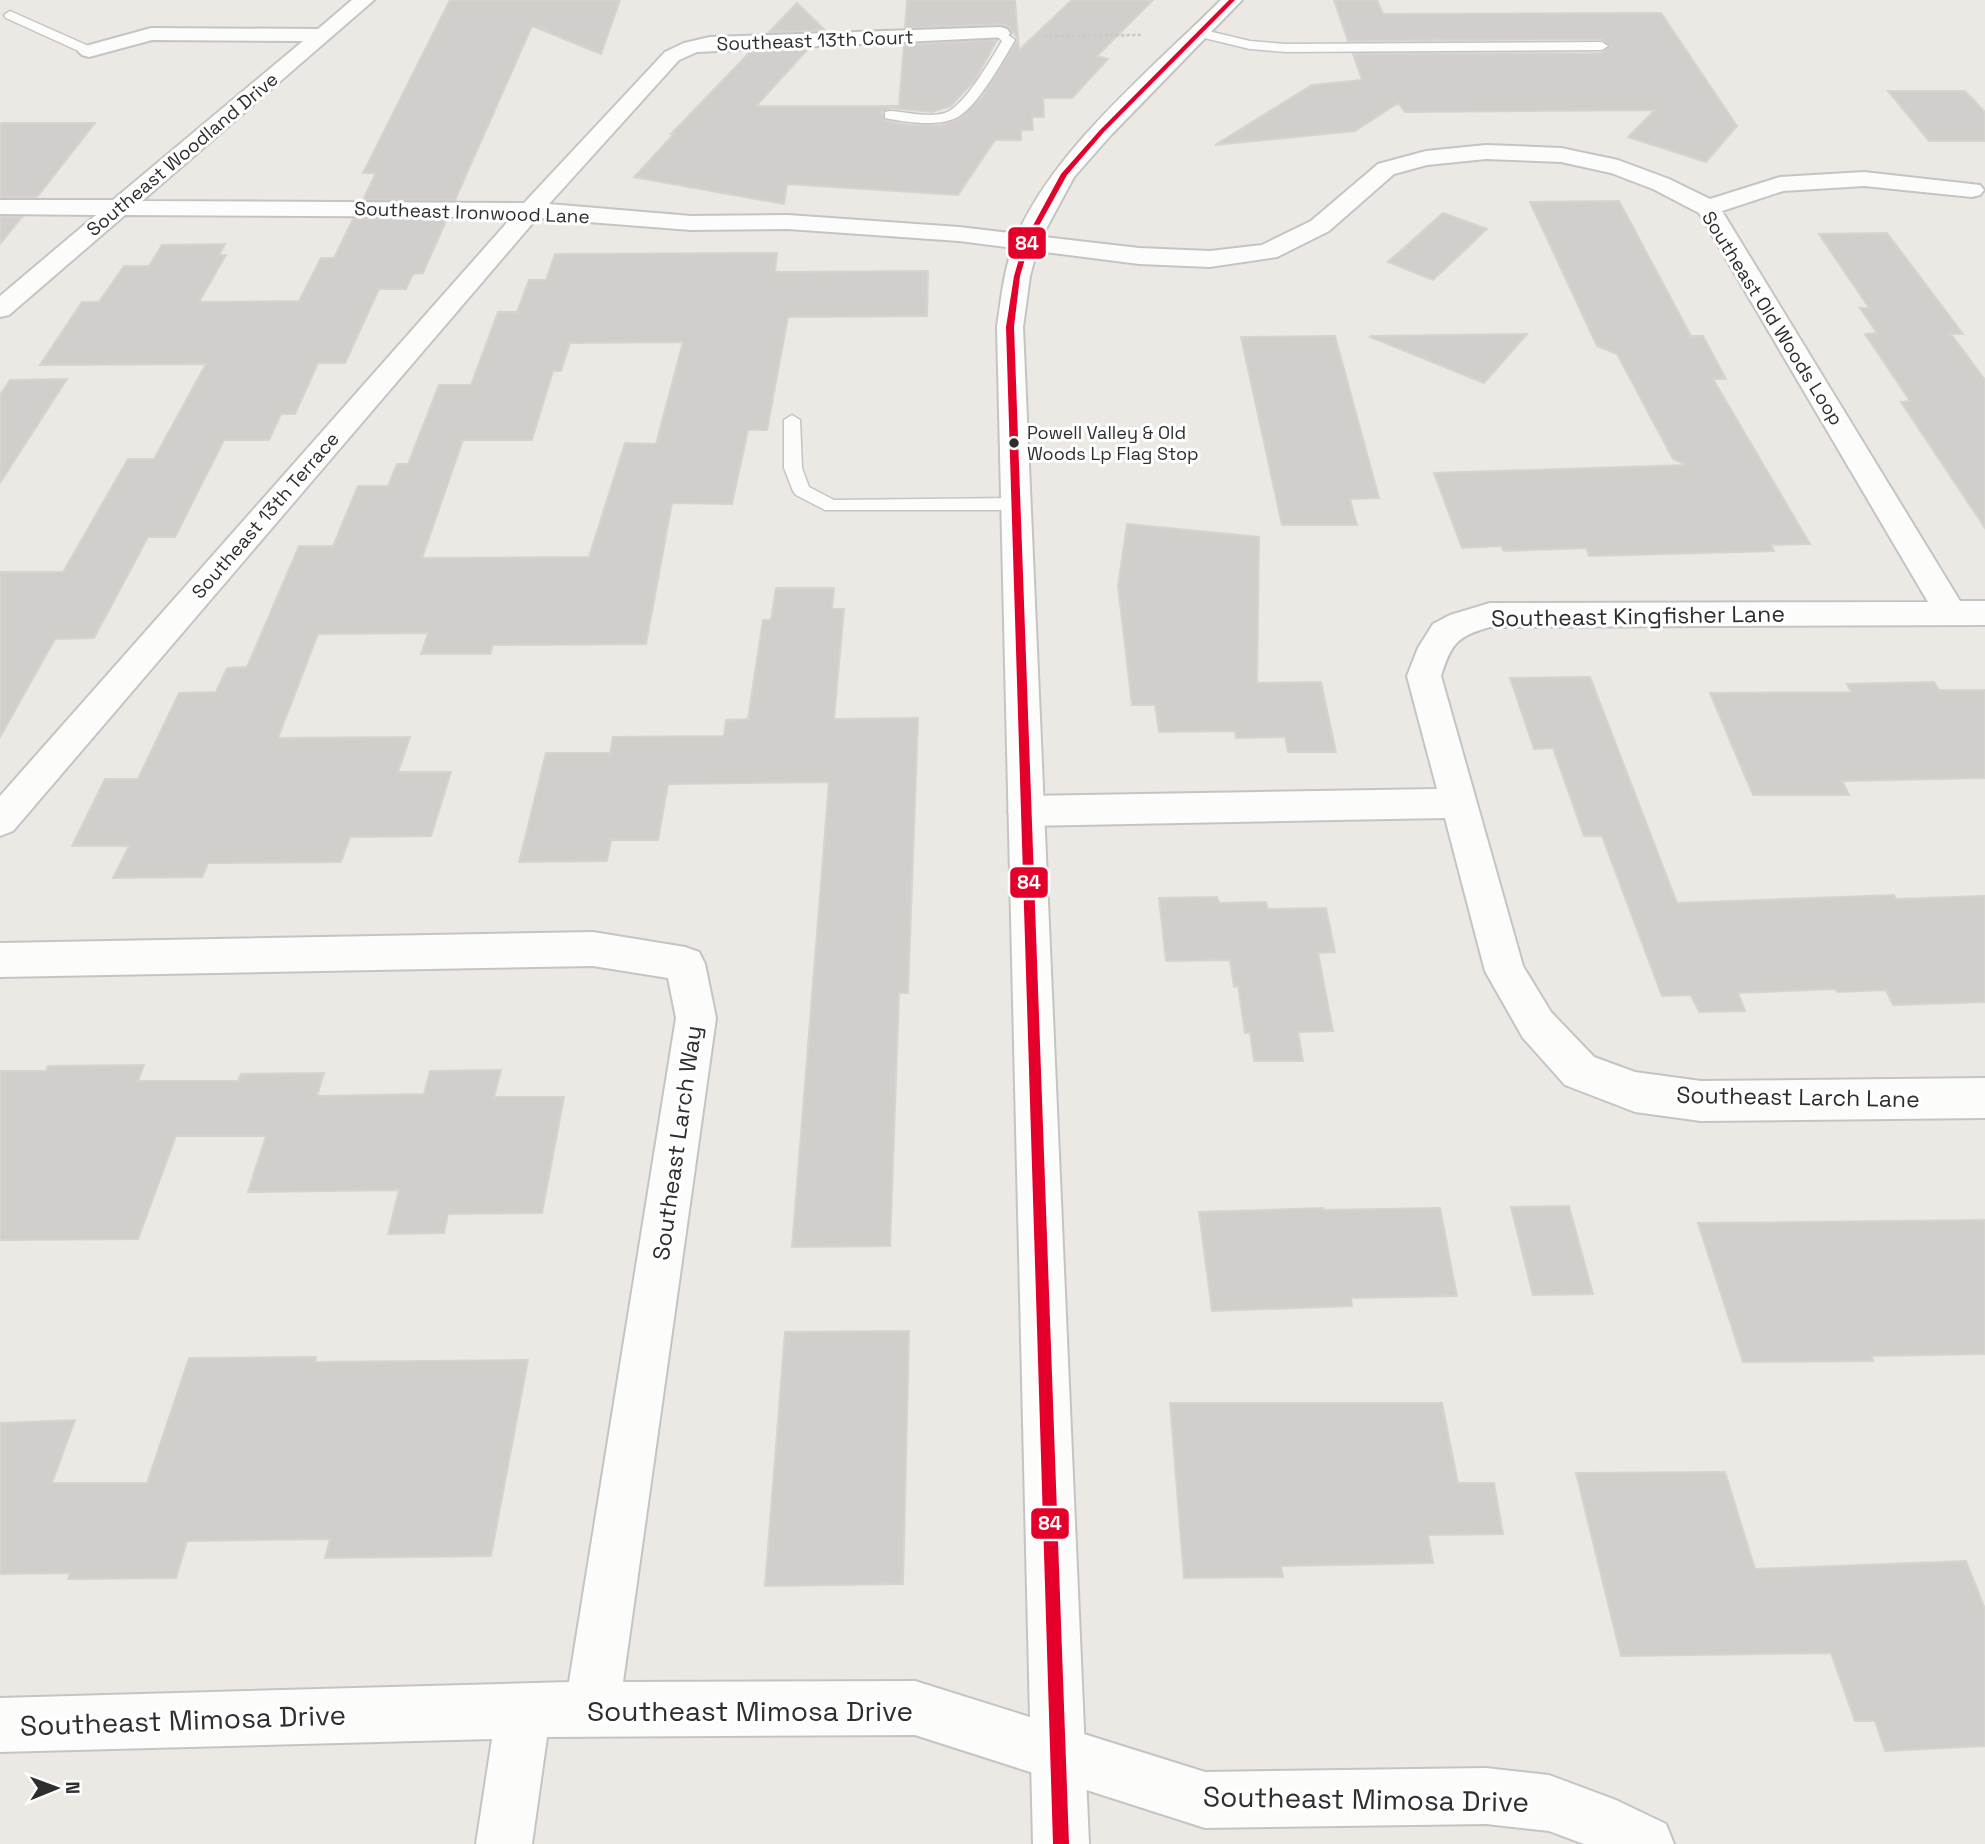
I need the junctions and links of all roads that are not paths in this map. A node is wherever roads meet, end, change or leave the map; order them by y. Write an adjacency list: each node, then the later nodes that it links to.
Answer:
1 (364, 0): 6 (street, Southeast Woodland Drive)
2 (1232, 0): 5 (street)
3 (10, 15): 8 (lane)
4 (1000, 33): 9 (lane); 14 (street, Southeast 13th Court)
5 (1198, 34): 7 (lane); 15 (street)
6 (321, 35): 8 (street); 11 (street, Southeast Woodland Drive)
7 (1602, 46)
8 (89, 51)
9 (890, 115)
10 (1972, 190): 13 (street)
11 (121, 206): 12 (street, Southeast Ironwood Lane); 14 (street, Southeast Ironwood Lane); 16 (street, Southeast Woodland Drive)
12 (0, 207)
13 (1709, 208): 15 (street, Southeast Old Woods Loop); 19 (street, Southeast Old Woods Loop)
14 (531, 210): 15 (street, Southeast Ironwood Lane); 23 (street, Southeast 13th Terrace)
15 (1027, 242): 18 (street)
16 (0, 309)
17 (792, 420): 18 (lane)
18 (1014, 504): 22 (street)
19 (1951, 613): 20 (street, Southeast Kingfisher Lane); 21 (street, Southeast Kingfisher Lane)
20 (1985, 613)
21 (1457, 803): 22 (street); 25 (street, Southeast Larch Lane)
22 (1026, 811): 29 (street)
23 (0, 821)
24 (0, 960): 26 (street, Southeast Larch Way)
25 (1985, 1098)
26 (592, 1709): 27 (street, Southeast Mimosa Drive); 29 (street, Southeast Mimosa Drive)
27 (524, 1711): 28 (street, Southeast Mimosa Drive); 30 (street)
28 (0, 1725)
29 (1058, 1753): 31 (street); 32 (street, Southeast Mimosa Drive)
30 (504, 1844)
31 (1061, 1844)
32 (1646, 1844)

